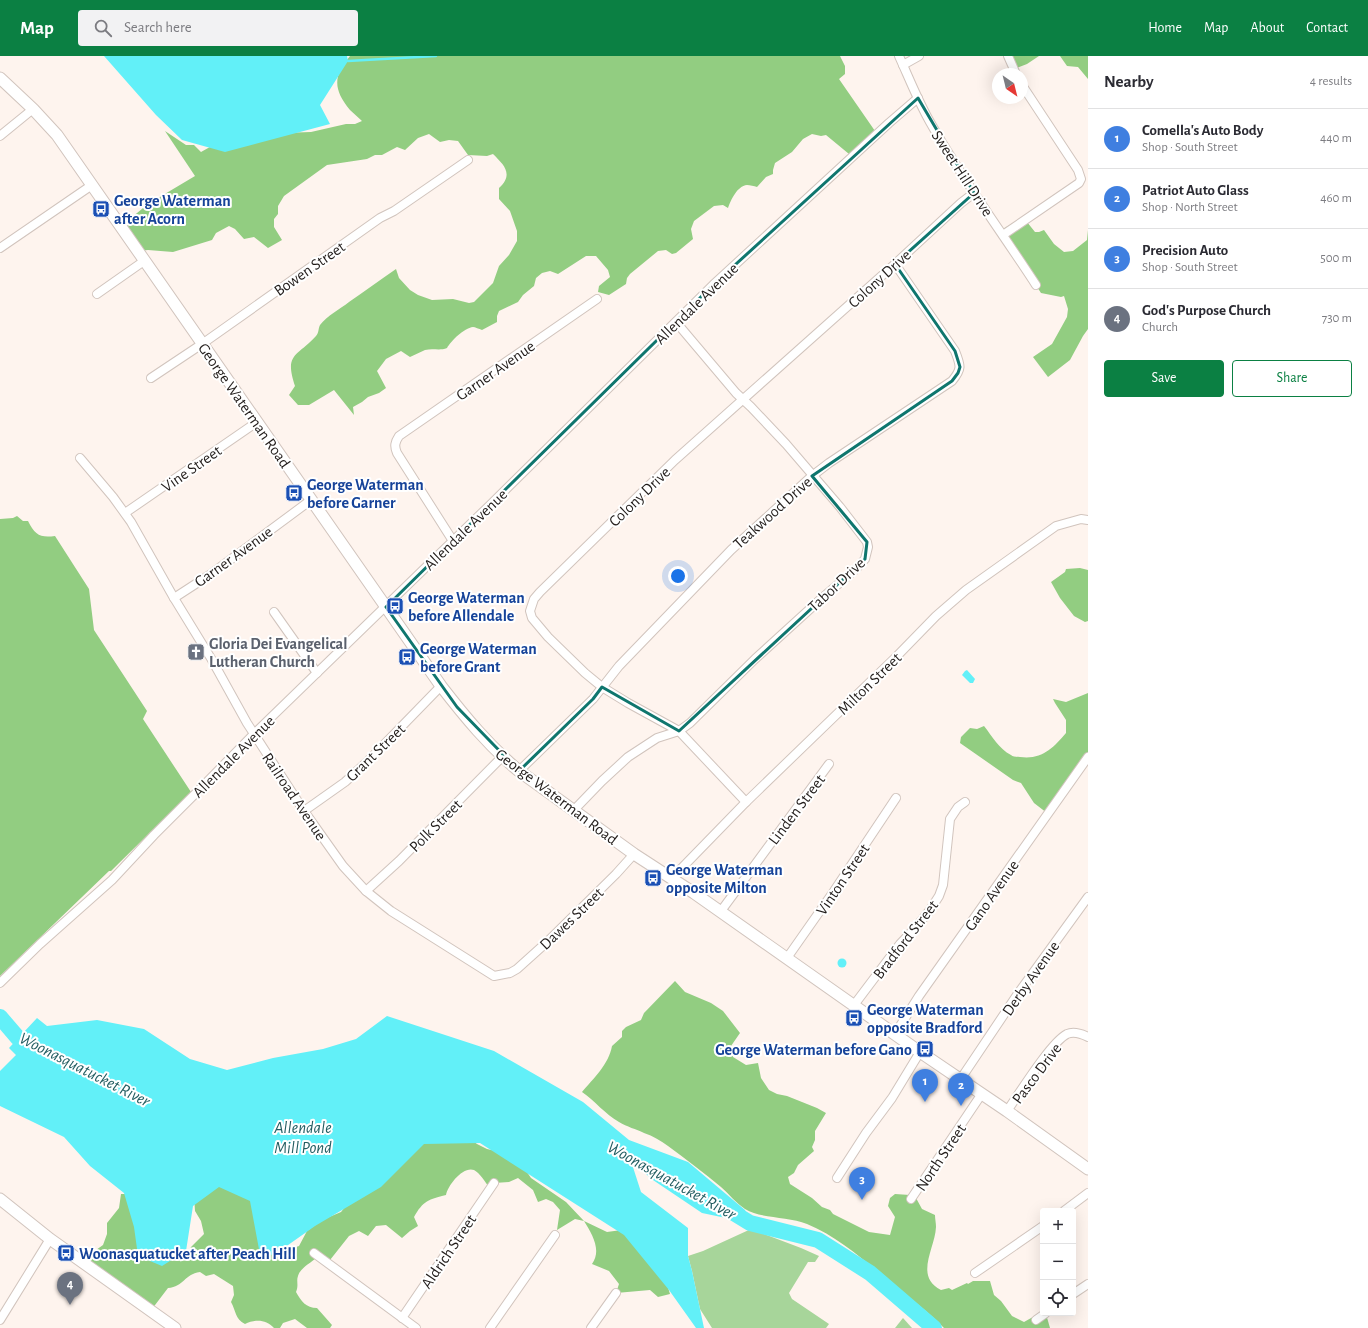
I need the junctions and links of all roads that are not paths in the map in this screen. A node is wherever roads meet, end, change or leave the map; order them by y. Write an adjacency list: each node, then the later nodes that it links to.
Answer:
1 (899, 56): 4 (street, Sweet Hill Drive)
2 (919, 56): 4 (street)
3 (1008, 56): 5 (street)
4 (903, 65): 8 (street, Sweet Hill Drive)
5 (1013, 68)
6 (0, 78): 9 (main road, George Waterman Road)
7 (1028, 94): 14 (street)
8 (918, 98): 13 (street, Sweet Hill Drive); 21 (street, Allendale Avenue)
9 (33, 109): 10 (street); 12 (main road, George Waterman Road)
10 (0, 136)
11 (468, 160): 22 (street, Bowen Street)
12 (92, 185): 15 (street); 16 (main road, George Waterman Road)
13 (974, 193): 14 (street, Sweet Hill Drive); 17 (street, Colony Drive)
14 (1003, 235): 18 (street, Sweet Hill Drive)
15 (0, 248)
16 (144, 261): 19 (street); 22 (main road, George Waterman Road)
17 (895, 264): 24 (street, Colony Drive); 27 (street, Teakwood Drive)
18 (1036, 285)
19 (97, 294)
20 (597, 299): 31 (street, Garner Avenue)
21 (676, 322): 24 (street, Tabor Drive); 31 (street, Allendale Avenue)
22 (202, 344): 23 (street, Bowen Street); 25 (main road, George Waterman Road)
23 (151, 378)
24 (743, 400): 27 (street, Tabor Drive); 37 (street, Colony Drive)
25 (257, 422): 28 (main road, George Waterman Road); 29 (street, Vine Street)
26 (80, 458): 29 (street, Railroad Avenue)
27 (812, 476): 37 (street, Teakwood Drive); 38 (street, Tabor Drive)
28 (311, 500): 32 (street, Garner Avenue); 33 (main road, George Waterman Road)
29 (125, 513): 32 (street, Railroad Avenue)
30 (1088, 520): 45 (street, Milton Street)
31 (453, 541): 33 (street, Allendale Avenue)
32 (174, 598): 39 (street, Railroad Avenue)
33 (386, 607): 35 (street, Allendale Avenue); 36 (main road, George Waterman Road)
34 (274, 612): 35 (street)
35 (317, 673): 39 (street, Allendale Avenue)
36 (441, 686): 40 (main road, George Waterman Road); 48 (street, Grant Street)
37 (602, 686): 38 (street, Colony Drive); 43 (street, Teakwood Drive)
38 (679, 731): 45 (street, Colony Drive); 47 (street, Tabor Drive)
39 (254, 734): 48 (street, Railroad Avenue); 57 (street, Allendale Avenue)
40 (502, 757): 43 (main road, George Waterman Road); 51 (street, Polk Street)
41 (1088, 757): 59 (street, Gano Avenue)
42 (829, 764): 54 (street, Linden Street)
43 (519, 771): 47 (main road, George Waterman Road)
44 (896, 798): 55 (street, Vinton Street)
45 (746, 802): 50 (street, Milton Street)
46 (965, 802): 58 (street, Bradford Street)
47 (574, 810): 49 (main road, George Waterman Road)
48 (304, 811): 51 (street, Railroad Avenue)
49 (634, 854): 50 (main road, George Waterman Road); 56 (street, Dawes Street)
50 (672, 878): 54 (main road, George Waterman Road)
51 (366, 891): 56 (street, Railroad Avenue)
52 (1088, 897): 53 (street, Derby Avenue)
53 (1085, 907): 62 (street, Derby Avenue)
54 (721, 912): 55 (main road, George Waterman Road)
55 (787, 958): 58 (main road, George Waterman Road)
56 (502, 975)
57 (0, 983)
58 (854, 1006): 59 (main road, George Waterman Road)
59 (895, 1034): 61 (main road, George Waterman Road)
60 (1088, 1037): 64 (street, Pasco Drive)
61 (920, 1052): 62 (main road, George Waterman Road); 66 (street)
62 (960, 1080): 63 (main road, George Waterman Road)
63 (981, 1095): 64 (main road, George Waterman Road); 70 (street, North Street)
64 (1007, 1111): 65 (main road, George Waterman Road)
65 (1088, 1168)
66 (838, 1178)
67 (494, 1183): 81 (street, Aldrich Street)
68 (1088, 1193): 71 (street)
69 (0, 1199): 74 (main road)
70 (911, 1199)
71 (1068, 1208)
72 (1040, 1228): 76 (street)
73 (555, 1236): 86 (street)
74 (50, 1239): 82 (street); 84 (main road)
75 (314, 1253): 81 (street)
76 (975, 1272)
77 (1088, 1284): 78 (street)
78 (1076, 1292)
79 (616, 1293): 87 (street)
80 (1042, 1316): 83 (street)
81 (402, 1318): 85 (street)
82 (0, 1320)
83 (1036, 1320)
84 (176, 1328)
85 (416, 1328)
86 (490, 1328)
87 (591, 1328)

